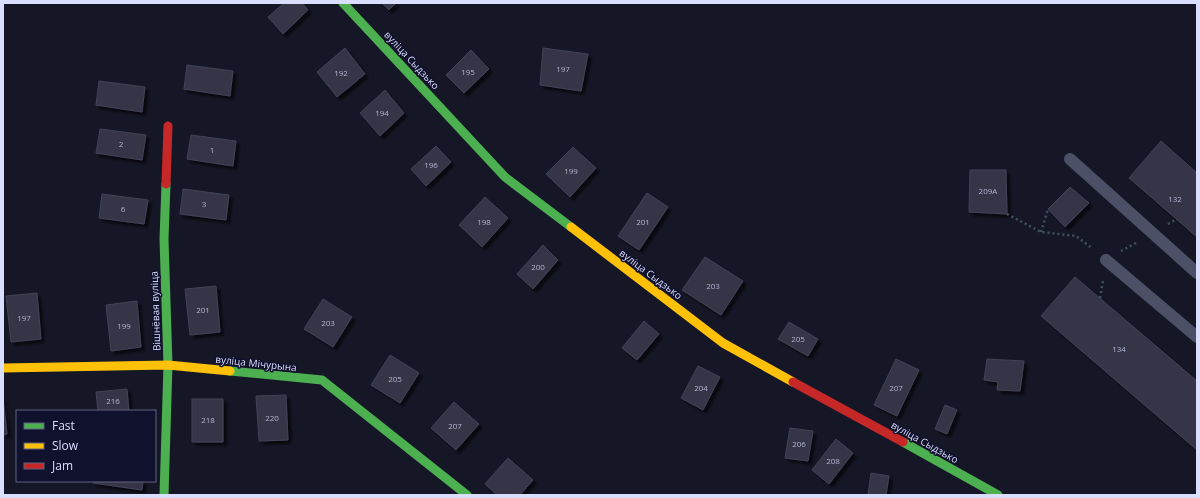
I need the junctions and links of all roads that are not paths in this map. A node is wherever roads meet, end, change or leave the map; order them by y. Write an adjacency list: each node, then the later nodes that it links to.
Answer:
1 (343, 3): 11 (street, вуліца Сыдзько)
2 (168, 126): 7 (street, Вішнёвая вуліца)
3 (1070, 159): 5 (lane)
4 (1106, 260): 6 (lane)
5 (1197, 273)
6 (1197, 337)
7 (168, 365): 8 (street, вуліца Мічурына); 9 (street, Вішнёвая вуліца); 10 (street, вуліца Мічурына)
8 (3, 368)
9 (164, 495)
10 (467, 495)
11 (998, 495)

